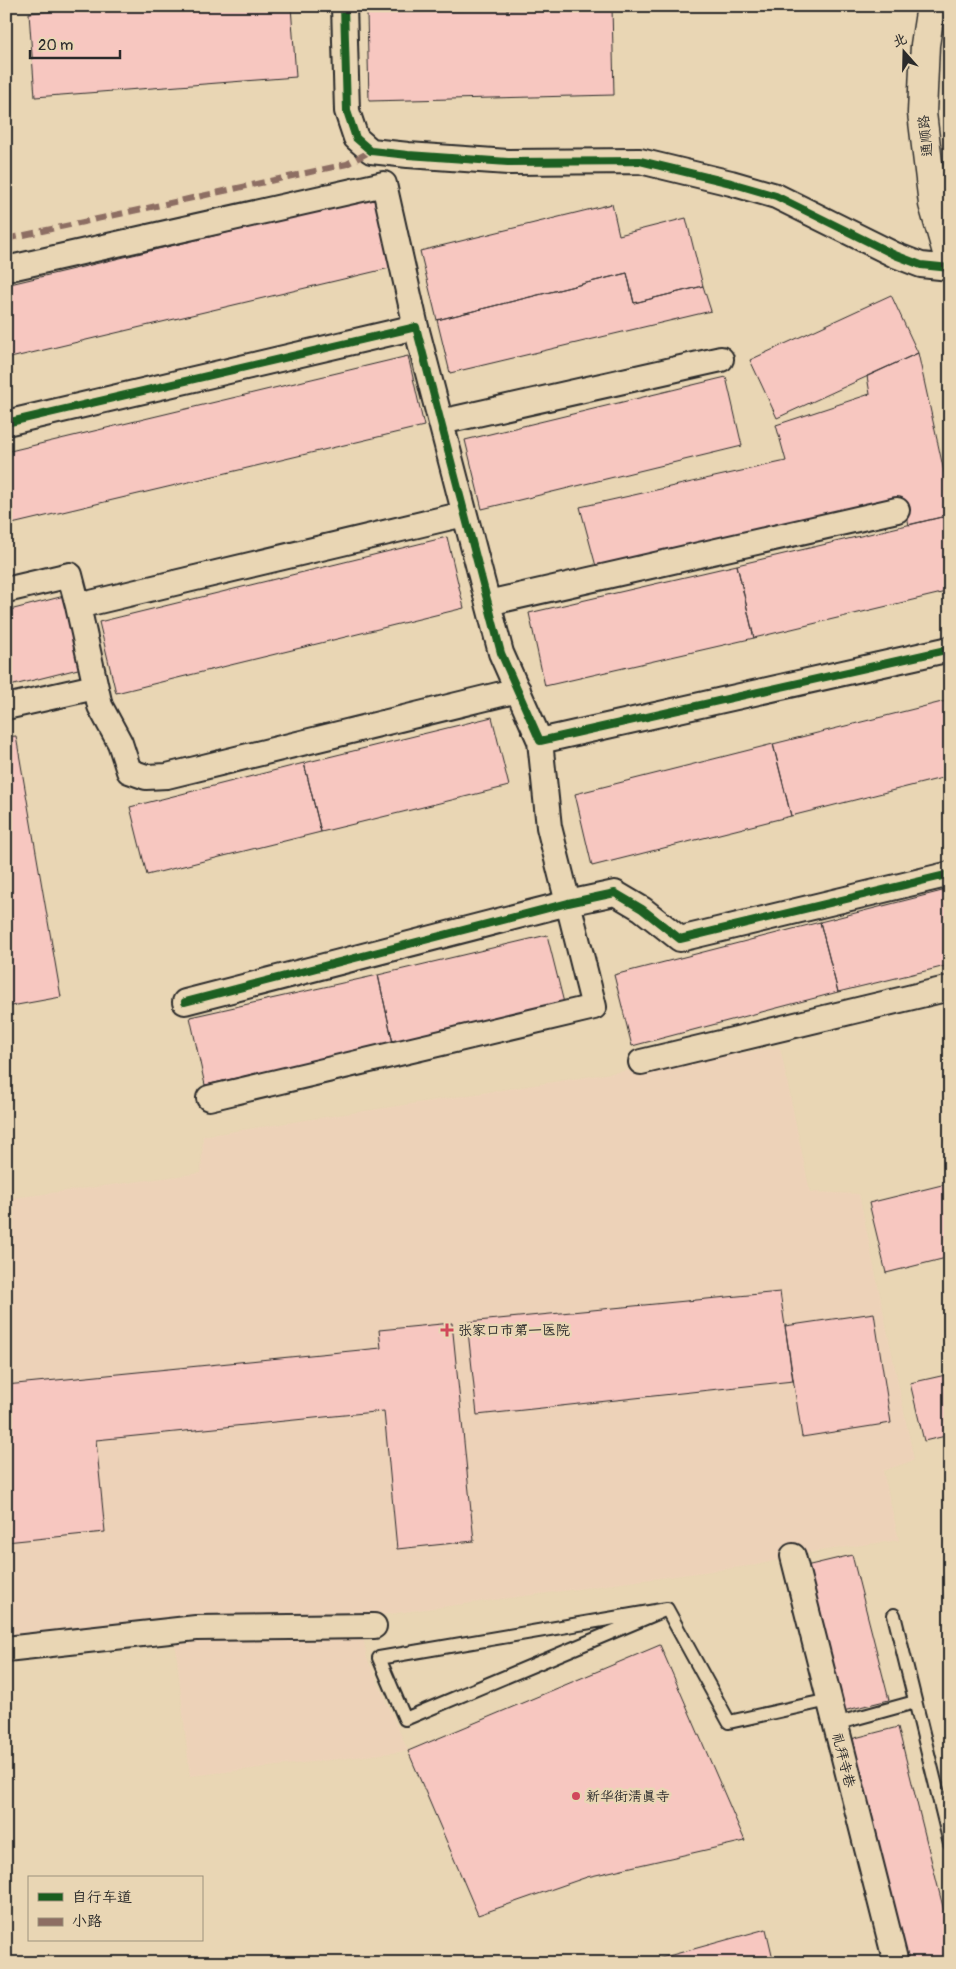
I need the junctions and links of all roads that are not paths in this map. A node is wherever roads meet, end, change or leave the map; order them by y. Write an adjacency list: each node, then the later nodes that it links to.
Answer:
1 (344, 6): 5 (street)
2 (931, 6): 3 (street, 通顺路)
3 (944, 217): 4 (street, 通顺路)
4 (950, 263)
5 (950, 268)
6 (6, 269): 7 (street)
7 (416, 327): 9 (street); 10 (street)
8 (721, 359): 9 (street)
9 (441, 422): 12 (street)
10 (6, 423)
11 (897, 510): 14 (street)
12 (464, 514): 14 (street); 15 (street)
13 (6, 590): 15 (street)
14 (488, 603): 18 (street)
15 (78, 606): 17 (street)
16 (950, 649): 20 (street)
17 (95, 687): 18 (street); 19 (street)
18 (518, 690): 20 (street)
19 (6, 708)
20 (540, 742): 22 (street)
21 (950, 874): 22 (street)
22 (568, 904): 24 (street); 26 (street)
23 (950, 988): 25 (street)
24 (185, 1002)
25 (641, 1062)
26 (210, 1098)
27 (793, 1556): 32 (street, 礼拜寺巷)
28 (666, 1609): 28 (lane); 32 (lane)
29 (894, 1615): 33 (lane)
30 (374, 1626): 31 (street)
31 (6, 1649)
32 (829, 1700): 34 (street, 礼拜寺巷)
33 (915, 1702): 34 (lane); 35 (lane)
34 (835, 1724): 36 (street, 礼拜寺巷)
35 (950, 1843)
36 (896, 1963)

